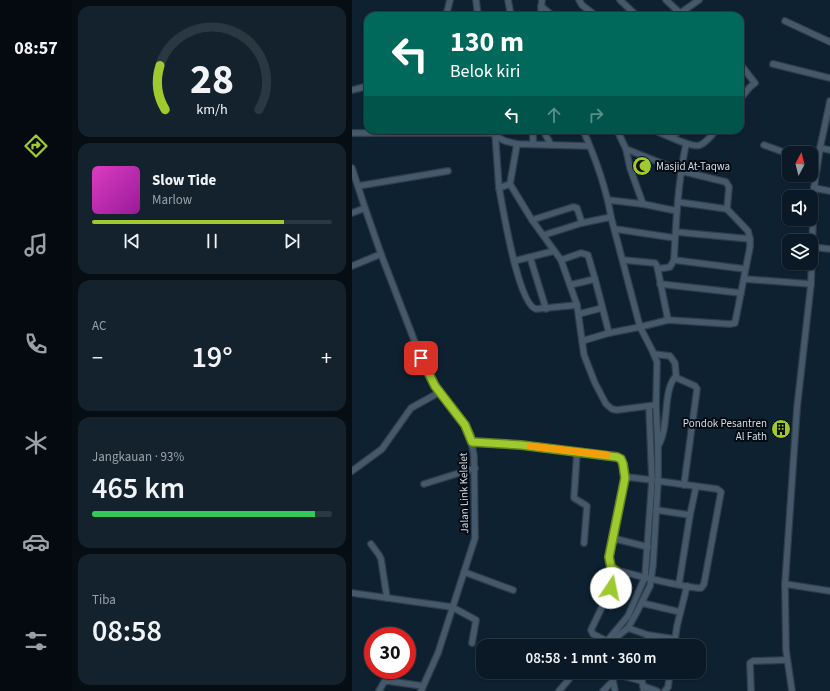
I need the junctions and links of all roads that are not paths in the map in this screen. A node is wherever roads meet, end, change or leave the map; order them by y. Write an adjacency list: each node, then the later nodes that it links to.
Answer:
1 (450, 0): 9 (street)
2 (476, 0): 10 (street)
3 (508, 0): 11 (street)
4 (579, 0): 13 (street)
5 (620, 0): 14 (street)
6 (666, 0): 15 (street)
7 (699, 0): 16 (street)
8 (541, 3): 12 (street)
9 (447, 12)
10 (478, 12)
11 (510, 12)
12 (549, 12)
13 (591, 12)
14 (634, 12)
15 (676, 12)
16 (681, 12)
17 (785, 21): 18 (street)
18 (830, 42)
19 (773, 64): 21 (street)
20 (744, 69): 24 (street)
21 (830, 78)
22 (364, 87): 23 (street)
23 (352, 90)
24 (744, 94)
25 (830, 101): 26 (street)
26 (829, 115): 45 (street)
27 (352, 133): 28 (street)
28 (364, 133)
29 (495, 134): 56 (street)
30 (497, 134): 39 (street)
31 (533, 134): 40 (street)
32 (545, 134): 42 (street)
33 (584, 134): 44 (street)
34 (619, 134): 46 (street)
35 (664, 134): 38 (street)
36 (675, 134): 38 (street)
37 (713, 134): 41 (street)
38 (672, 137): 41 (street)
39 (517, 144): 40 (street); 54 (street)
40 (533, 144): 42 (street)
41 (686, 144): 51 (street)
42 (551, 145): 44 (street)
43 (764, 145): 48 (street)
44 (589, 146): 59 (street)
45 (820, 148): 47 (street); 49 (street)
46 (626, 149): 51 (street); 61 (street)
47 (830, 150)
48 (782, 151)
49 (818, 163)
50 (352, 168): 55 (street, Jalan Link Kelelet)
51 (681, 170): 60 (street); 63 (street)
52 (448, 171): 55 (street)
53 (815, 182): 57 (street)
54 (510, 184): 56 (street); 67 (street)
55 (358, 186): 62 (street, Jalan Link Kelelet)
56 (499, 188): 82 (street)
57 (814, 188): 58 (street); 70 (street)
58 (830, 191)
59 (608, 200): 61 (street); 66 (street)
60 (678, 202): 63 (street); 64 (street)
61 (643, 204): 64 (street)
62 (365, 208): 65 (street); 77 (street, Jalan Link Kelelet)
63 (728, 209): 73 (street)
64 (677, 211): 72 (street)
65 (352, 213)
66 (611, 217): 68 (street); 69 (street)
67 (532, 220): 68 (street); 71 (street)
68 (582, 223): 71 (street)
69 (615, 230): 72 (street); 80 (street)
70 (812, 234)
71 (544, 235): 76 (street)
72 (675, 235): 73 (street); 81 (street)
73 (750, 239): 84 (street)
74 (818, 248): 75 (street)
75 (830, 249)
76 (554, 251): 78 (street); 79 (street)
77 (381, 254): 83 (street); 103 (street, Jalan Link Kelelet)
78 (530, 257): 82 (street); 95 (street)
79 (561, 260): 87 (street); 91 (street)
80 (623, 260): 85 (street); 98 (street)
81 (674, 260): 84 (street); 85 (street)
82 (514, 261): 95 (street)
83 (352, 266)
84 (745, 268): 88 (street)
85 (658, 269): 89 (street)
86 (811, 270): 90 (street)
87 (595, 279): 91 (street); 94 (street)
88 (744, 279): 90 (street); 92 (street)
89 (660, 284): 92 (street); 97 (street)
90 (811, 284): 128 (street)
91 (570, 285): 93 (street)
92 (741, 293): 97 (street)
93 (577, 305): 95 (street); 96 (street)
94 (602, 308): 96 (street); 99 (street)
95 (546, 309)
96 (579, 314): 100 (street)
97 (668, 320): 98 (street)
98 (640, 328): 99 (street); 101 (street)
99 (608, 333): 100 (street)
100 (582, 341): 105 (street)
101 (654, 354): 102 (street); 104 (street)
102 (676, 376): 107 (street); 114 (street)
103 (440, 392): 106 (street, Jalan Link Kelelet); 110 (street)
104 (656, 405): 105 (street); 107 (street)
105 (649, 407): 112 (street)
106 (472, 442): 108 (street); 109 (street, Jalan Link Kelelet)
107 (658, 448): 112 (street)
108 (577, 452): 111 (street); 121 (street)
109 (475, 468): 113 (street); 124 (street, Jalan Link Kelelet)
110 (352, 471)
111 (625, 478): 112 (street); 119 (street)
112 (655, 480): 114 (street); 116 (street); 118 (street)
113 (424, 484)
114 (684, 485): 115 (street)
115 (696, 487): 117 (street); 129 (street)
116 (656, 510): 117 (street); 118 (street)
117 (690, 514): 127 (street)
118 (652, 520): 122 (street); 126 (street)
119 (612, 538): 122 (street); 123 (street)
120 (370, 544): 133 (street)
121 (584, 544)
122 (648, 547): 125 (street)
123 (616, 571): 125 (street); 139 (street)
124 (464, 572): 130 (street); 135 (street, Jalan Link Kelelet)
125 (645, 577): 126 (street); 140 (street)
126 (652, 579): 127 (street); 134 (street)
127 (679, 584): 129 (street)
128 (785, 584): 131 (street); 145 (street)
129 (687, 586): 136 (street)
130 (513, 590)
131 (830, 591)
132 (352, 594): 133 (street)
133 (387, 598): 135 (street)
134 (642, 604): 136 (street); 137 (street)
135 (452, 607): 144 (street); 151 (street, Jalan Link Kelelet)
136 (680, 612): 143 (street)
137 (628, 628): 138 (street); 141 (street)
138 (648, 635): 142 (street); 143 (street)
139 (603, 639)
140 (611, 639)
141 (613, 639)
142 (648, 639)
143 (675, 639)
144 (472, 643)
145 (787, 660): 158 (street); 159 (street)
146 (569, 679): 153 (street)
147 (628, 679): 150 (street)
148 (669, 679): 157 (street)
149 (614, 681): 154 (street); 155 (street)
150 (643, 686): 156 (street)
151 (422, 689): 152 (street)
152 (379, 691)
153 (558, 691)
154 (603, 691)
155 (615, 691)
156 (657, 691)
157 (665, 691)
158 (751, 691)
159 (792, 691)

